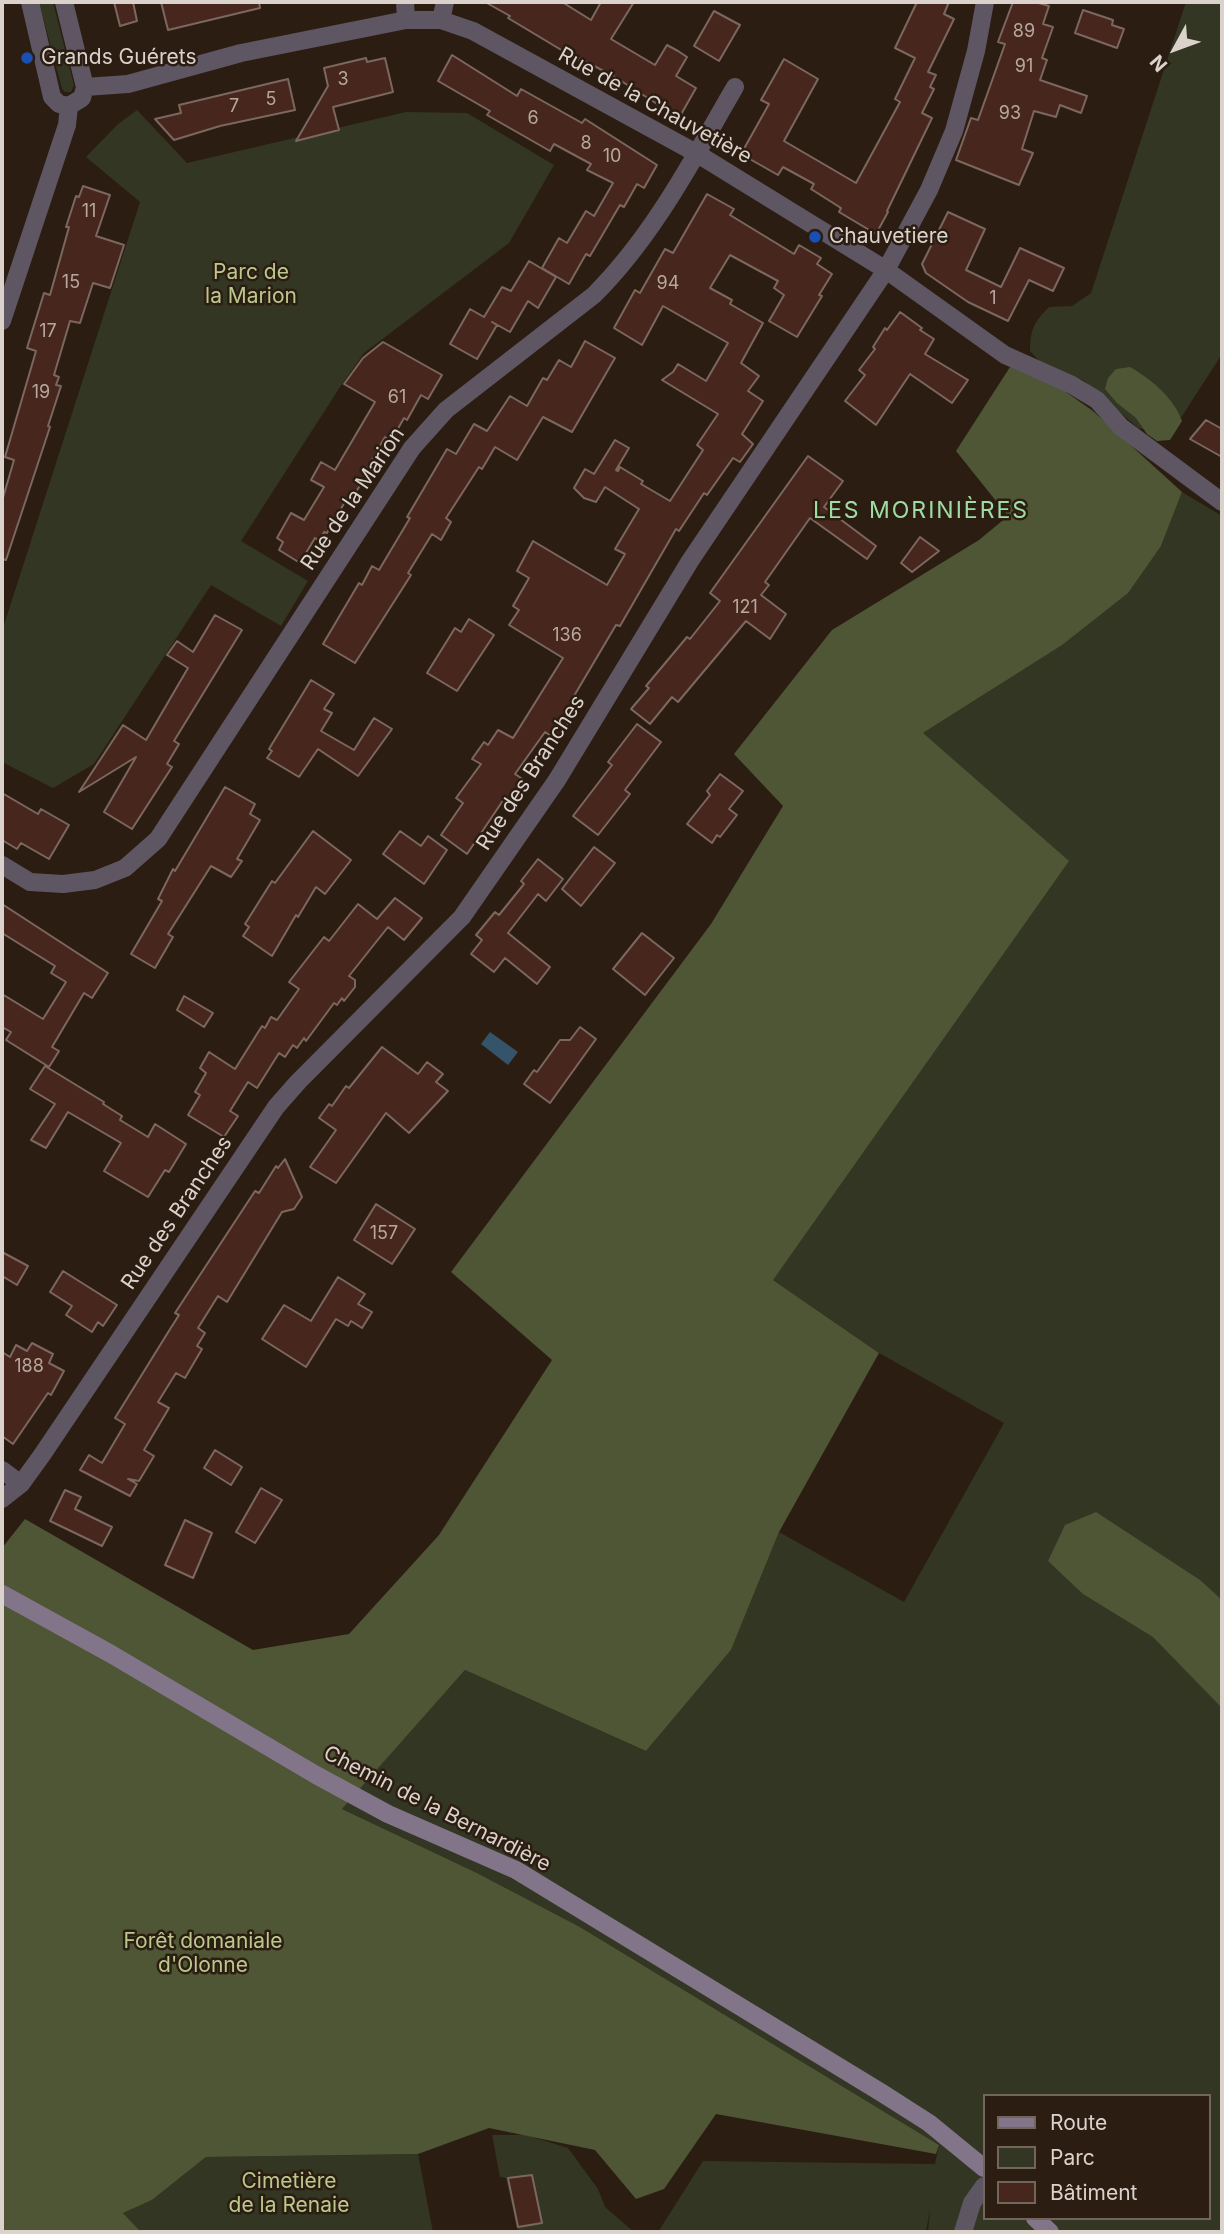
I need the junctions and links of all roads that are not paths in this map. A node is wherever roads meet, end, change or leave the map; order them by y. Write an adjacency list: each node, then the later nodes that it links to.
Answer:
1 (30, 2): 9 (street)
2 (64, 2): 7 (street)
3 (446, 2): 6 (street)
4 (985, 2): 11 (street, Rue des Branches)
5 (405, 11): 6 (street, Rue de la Chauvetière); 7 (street)
6 (441, 20): 10 (street, Rue de la Chauvetière)
7 (85, 87): 9 (street)
8 (735, 87): 10 (street, Rue de la Marion)
9 (69, 106): 12 (street)
10 (696, 153): 11 (street, Rue de la Chauvetière); 14 (street, Rue de la Marion)
11 (886, 270): 13 (street, Rue de la Chauvetière); 16 (street, Rue des Branches)
12 (2, 321)
13 (1222, 502)
14 (2, 865)
15 (2, 1470): 16 (street)
16 (21, 1484): 17 (street, Rue des Branches)
17 (2, 1499)
18 (2, 1594): 19 (street, Chemin de la Bernardière)
19 (982, 2166)
20 (982, 2189): 22 (street)
21 (1037, 2220): 23 (street)
22 (963, 2232)
23 (1050, 2232)

